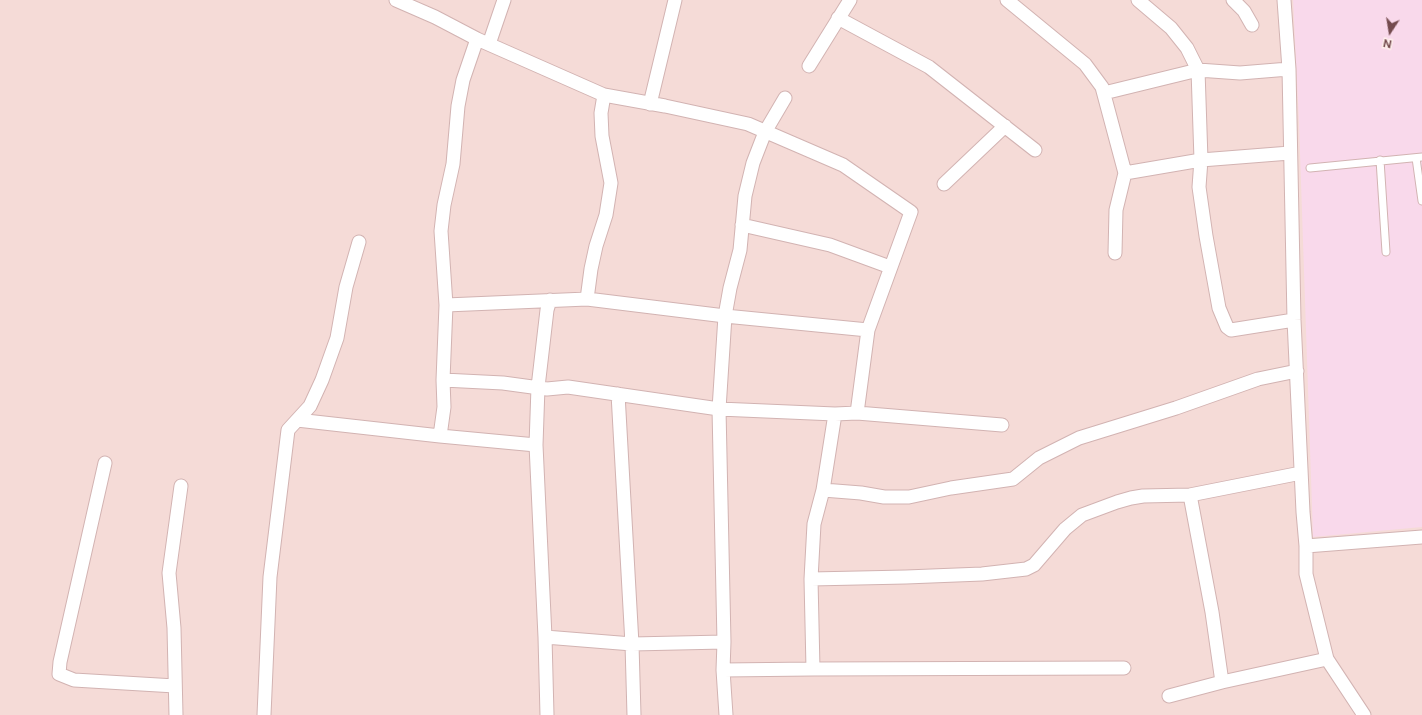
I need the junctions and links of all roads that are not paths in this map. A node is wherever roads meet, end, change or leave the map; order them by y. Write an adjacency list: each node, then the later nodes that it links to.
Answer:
1 (396, 0): 11 (street)
2 (504, 0): 11 (street)
3 (675, 0): 18 (street)
4 (850, 0): 9 (street)
5 (1007, 0): 15 (street)
6 (1138, 0): 14 (street)
7 (1233, 0): 10 (street)
8 (1284, 0): 13 (street)
9 (838, 18): 12 (street); 19 (street)
10 (1252, 26)
11 (483, 42): 16 (street); 37 (street)
12 (808, 66)
13 (1289, 69): 14 (street); 22 (street)
14 (1198, 70): 15 (street); 24 (street)
15 (1104, 93): 27 (street)
16 (604, 95): 18 (street); 35 (street)
17 (785, 98): 20 (street)
18 (650, 104): 20 (street)
19 (1005, 126): 21 (street); 28 (street)
20 (765, 132): 30 (street); 34 (street)
21 (1035, 150)
22 (1290, 153): 24 (street); 39 (street)
23 (1419, 157): 25 (lane); 29 (lane)
24 (1201, 160): 27 (street); 39 (street)
25 (1380, 160): 26 (lane); 32 (lane)
26 (1310, 168)
27 (1125, 173): 33 (street)
28 (944, 184)
29 (1422, 201)
30 (742, 225): 34 (street); 38 (street)
31 (359, 242): 48 (street)
32 (1386, 252)
33 (1115, 253)
34 (890, 267): 40 (street)
35 (587, 299): 36 (street); 38 (street)
36 (550, 300): 37 (street); 43 (street)
37 (446, 306): 42 (street)
38 (725, 316): 40 (street); 45 (street)
39 (1294, 320): 41 (street)
40 (868, 330): 46 (street)
41 (1297, 371): 53 (street); 55 (street)
42 (443, 380): 43 (street); 50 (street)
43 (538, 387): 44 (street); 51 (street)
44 (618, 394): 45 (street); 62 (street)
45 (719, 409): 47 (street); 61 (street)
46 (857, 413): 47 (street); 49 (street)
47 (835, 414): 55 (street)
48 (297, 420): 50 (street); 71 (street)
49 (1002, 425)
50 (440, 436): 51 (street)
51 (536, 445): 60 (street)
52 (106, 463): 68 (street)
53 (1301, 473): 56 (street); 58 (street)
54 (181, 486): 68 (street)
55 (823, 490): 59 (street)
56 (1190, 495): 59 (street); 67 (street)
57 (1422, 537): 58 (street)
58 (1306, 546): 63 (street)
59 (811, 579): 64 (street)
60 (545, 637): 62 (street); 72 (street)
61 (724, 642): 62 (street); 66 (street)
62 (632, 644): 73 (street)
63 (1327, 659): 67 (street); 75 (street)
64 (813, 668): 65 (street); 66 (street)
65 (1124, 668)
66 (723, 670): 74 (street)
67 (1222, 682): 69 (street)
68 (175, 686): 70 (street)
69 (1169, 696)
70 (176, 715)
71 (264, 715)
72 (547, 715)
73 (634, 715)
74 (726, 715)
75 (1364, 715)

